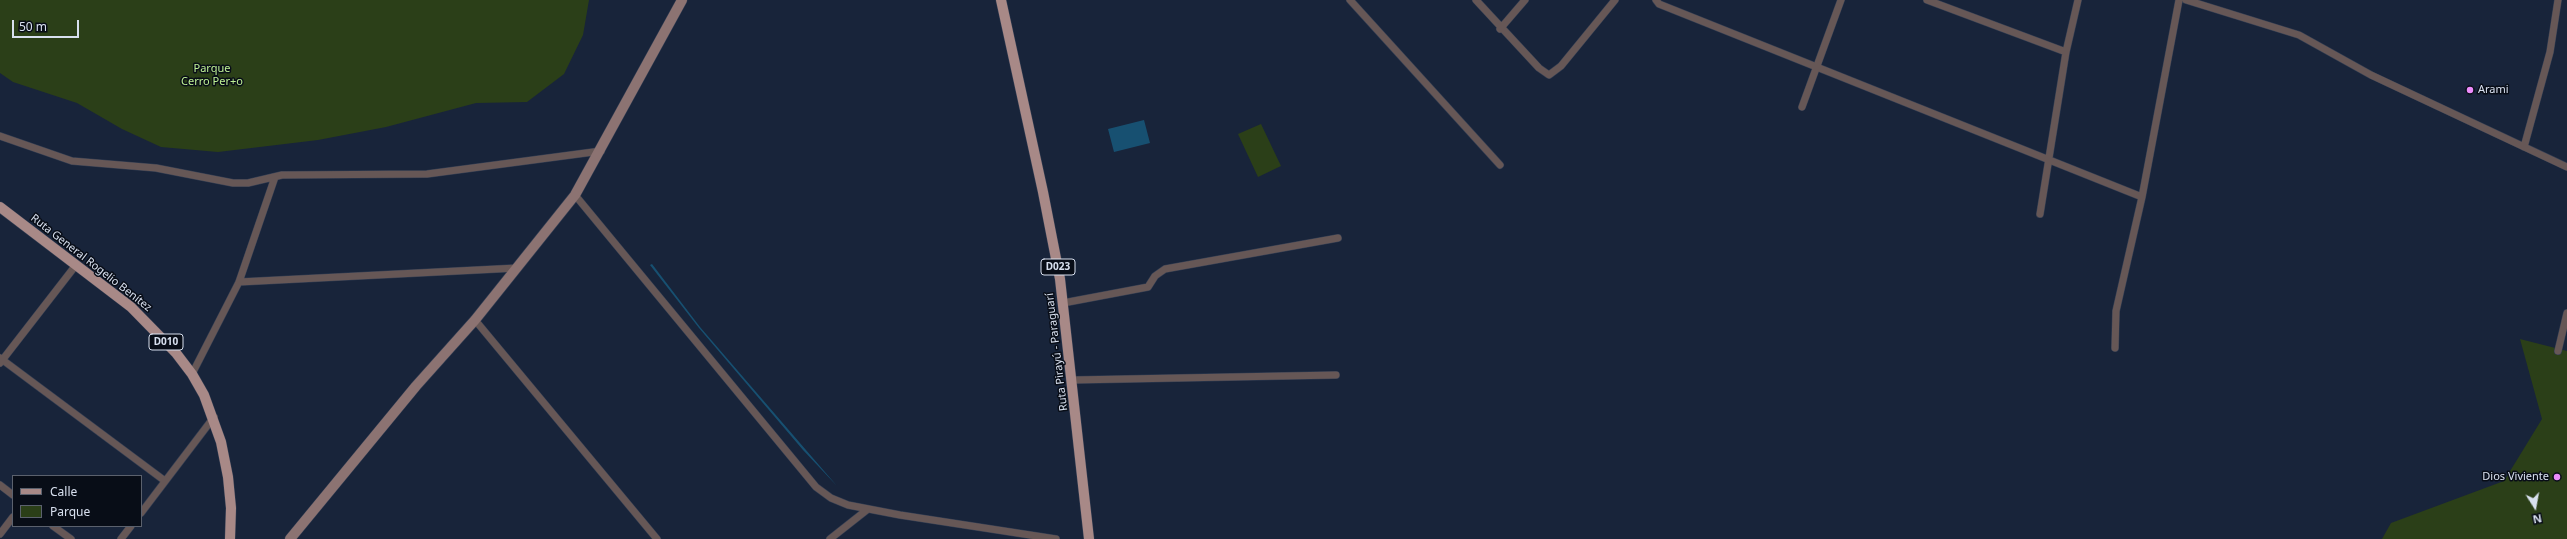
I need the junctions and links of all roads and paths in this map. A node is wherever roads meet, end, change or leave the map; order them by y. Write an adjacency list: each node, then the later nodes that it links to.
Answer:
1 (682, 0): 20 (main road)
2 (1001, 0): 33 (main road, Ruta Pirayú - Paraguarí / D023)
3 (1350, 0): 22 (street)
4 (1476, 0): 14 (street)
5 (1525, 0): 14 (street)
6 (1615, 0): 14 (street)
7 (1656, 0): 16 (street)
8 (1841, 0): 16 (street)
9 (1927, 0): 15 (street)
10 (2078, 0): 15 (street)
11 (2179, 0): 26 (street)
12 (2186, 0): 19 (street)
13 (2558, 0): 19 (street)
14 (1500, 29)
15 (2066, 52): 21 (street)
16 (1817, 66): 17 (street); 21 (street)
17 (1802, 107)
18 (0, 136): 24 (street)
19 (2524, 147): 23 (street)
20 (600, 151): 24 (street); 25 (main road)
21 (2049, 159): 26 (street); 28 (street)
22 (1500, 165)
23 (2567, 167)
24 (275, 177): 32 (street)
25 (575, 195): 31 (main road); 46 (street)
26 (2142, 197): 36 (street)
27 (0, 207): 30 (main road, Ruta General Rogelio Benítez / D010)
28 (2040, 214)
29 (1338, 238): 33 (street)
30 (76, 265): 38 (street); 39 (main road, Ruta General Rogelio Benítez / D010)
31 (517, 268): 32 (street); 35 (main road)
32 (240, 282): 39 (street)
33 (1063, 303): 41 (main road, Ruta Pirayú - Paraguarí / D023)
34 (2567, 313): 37 (street)
35 (475, 320): 55 (main road); 56 (street)
36 (2115, 348)
37 (2558, 351)
38 (1, 360): 43 (street)
39 (192, 374): 42 (main road, Ruta General Rogelio Benítez / D010)
40 (1336, 375): 41 (street)
41 (1073, 380): 59 (main road, Ruta Pirayú - Paraguarí / D023)
42 (214, 417): 43 (street); 54 (main road, Ruta General Rogelio Benítez / D010)
43 (166, 481): 47 (street)
44 (0, 486): 45 (street)
45 (12, 495)
46 (868, 509): 57 (street); 58 (street)
47 (142, 512)
48 (12, 518): 51 (street)
49 (54, 527): 52 (street)
50 (130, 527): 53 (street)
51 (0, 534)
52 (70, 539)
53 (122, 539)
54 (230, 539)
55 (290, 539)
56 (657, 539)
57 (830, 539)
58 (1056, 539)
59 (1089, 539)

